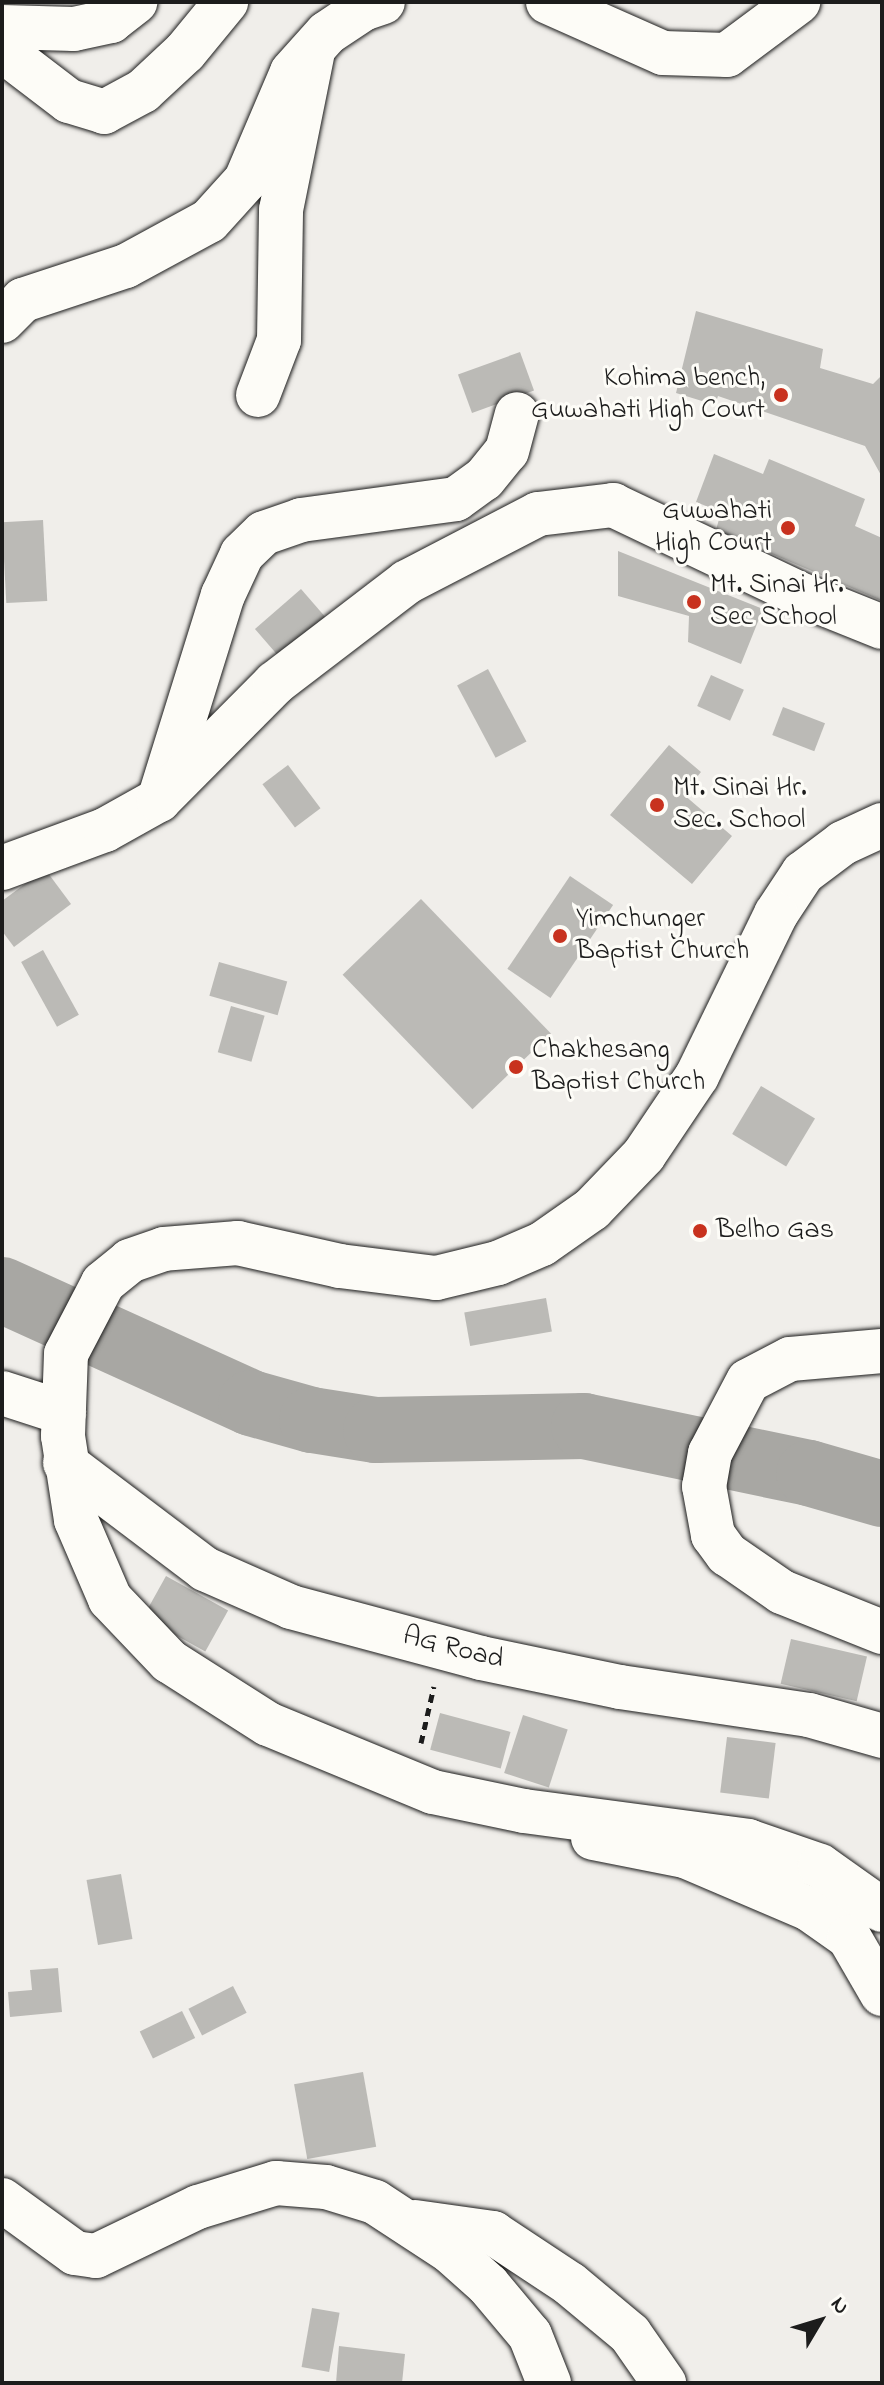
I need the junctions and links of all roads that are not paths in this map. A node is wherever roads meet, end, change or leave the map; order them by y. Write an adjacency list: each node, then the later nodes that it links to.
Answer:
1 (135, 2): 6 (main road)
2 (226, 2): 8 (main road)
3 (383, 2): 7 (main road)
4 (548, 2): 5 (main road)
5 (798, 2)
6 (2, 27)
7 (313, 49): 9 (main road); 10 (main road)
8 (2, 50)
9 (2, 321)
10 (258, 395)
11 (517, 414): 13 (main road)
12 (882, 627): 13 (main road)
13 (159, 800): 15 (main road)
14 (882, 825): 18 (main road)
15 (2, 868)
16 (882, 1351): 20 (main road)
17 (2, 1393): 18 (main road)
18 (64, 1413): 19 (main road)
19 (65, 1463): 21 (main road, AG Road); 22 (main road)
20 (882, 1632)
21 (882, 1736)
22 (422, 1787): 23 (main road); 24 (main road)
23 (882, 1910)
24 (882, 1994)
25 (2, 2200): 26 (main road)
26 (409, 2221): 27 (main road); 28 (main road)
27 (549, 2383)
28 (664, 2383)

